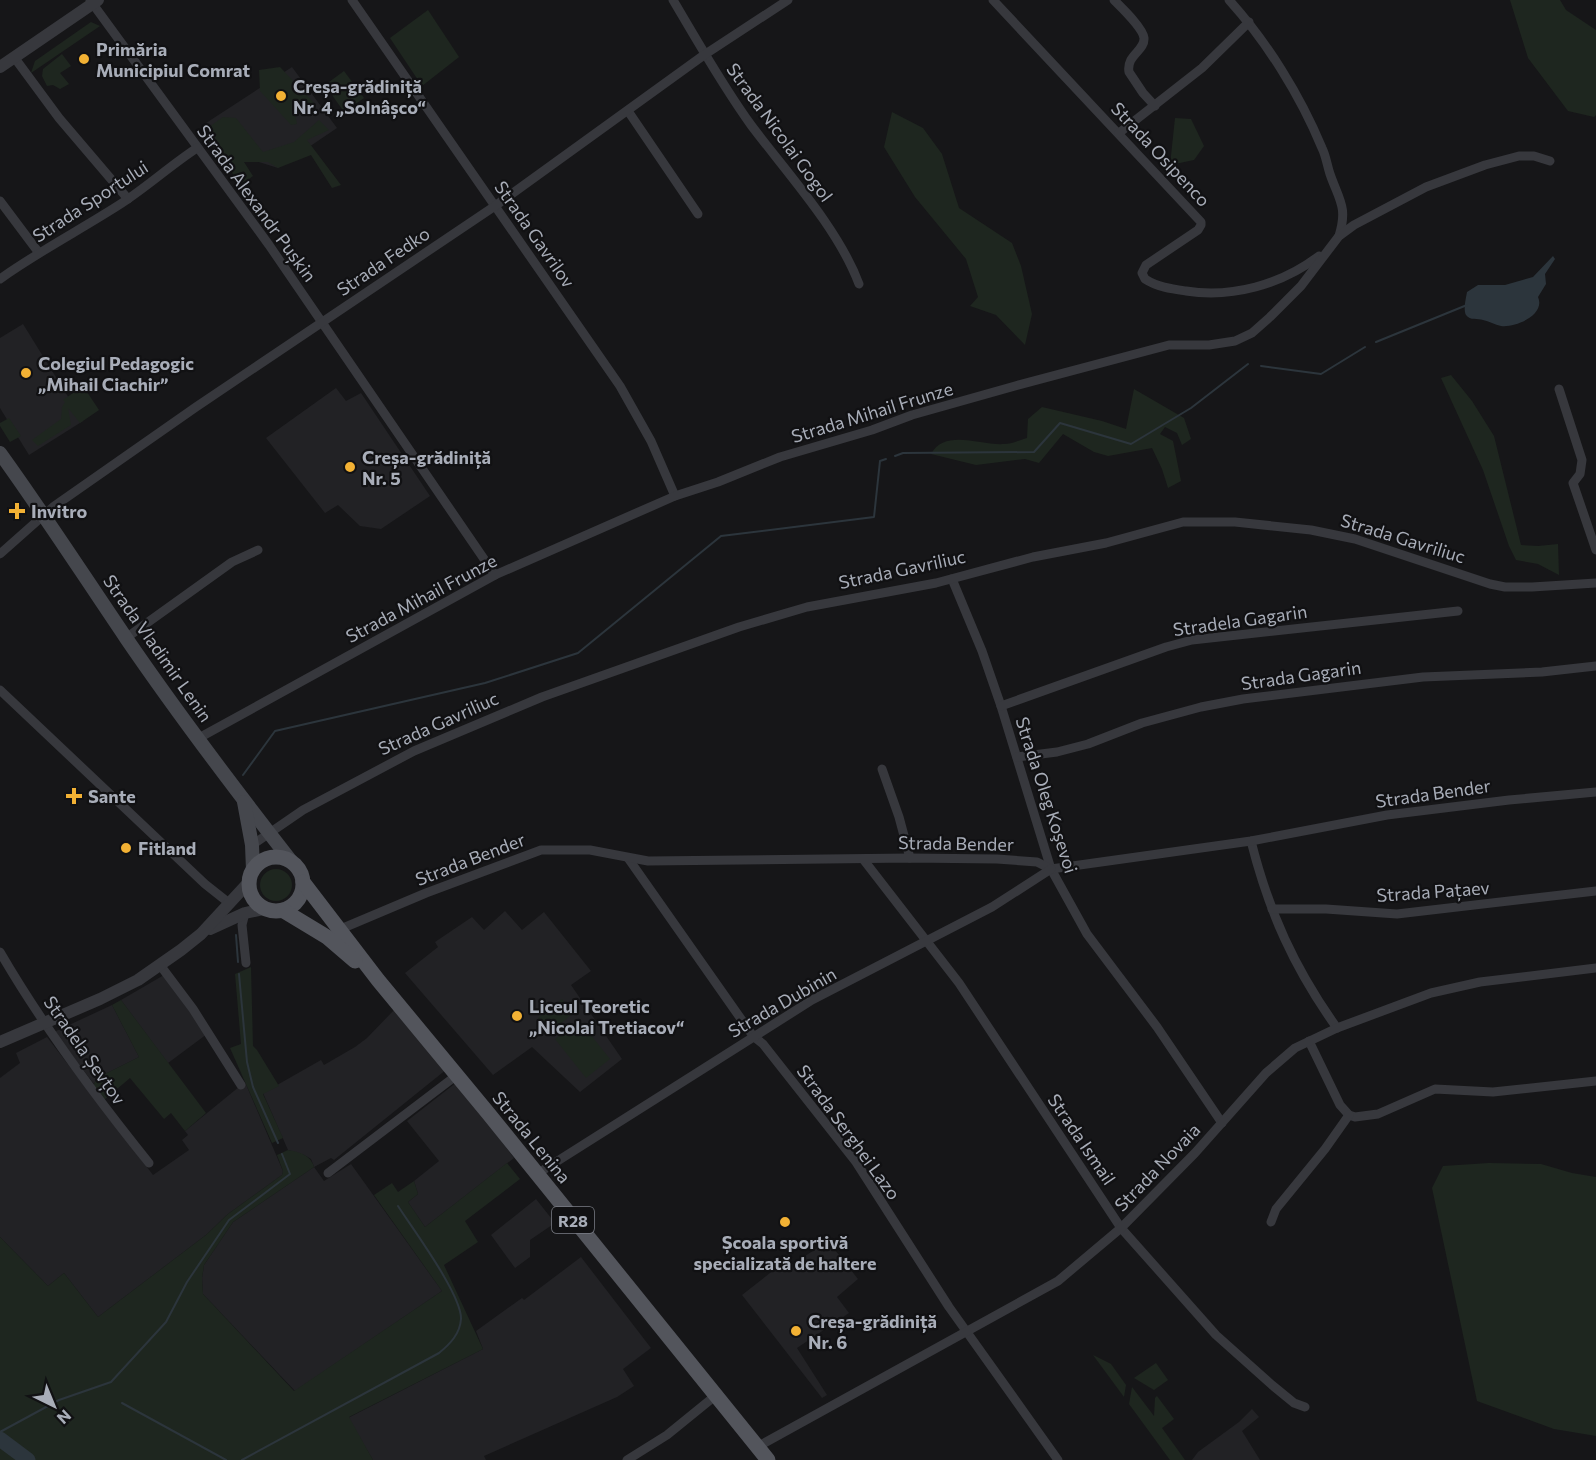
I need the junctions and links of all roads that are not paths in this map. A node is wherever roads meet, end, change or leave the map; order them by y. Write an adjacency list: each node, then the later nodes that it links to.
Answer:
1 (352, 0): 19 (street, Strada Gavrilov)
2 (673, 0): 9 (street, Strada Nicolai Gogol)
3 (788, 0): 9 (street, Strada Fedko)
4 (993, 0): 14 (street, Strada Osipenco)
5 (1114, 0): 12 (street)
6 (1229, 0): 8 (street)
7 (93, 1): 10 (street); 15 (street, Strada Alexandr Pușkin)
8 (1249, 22): 12 (street); 21 (street)
9 (704, 55): 13 (street, Strada Fedko); 25 (street, Strada Nicolai Gogol)
10 (14, 57): 11 (street); 17 (street)
11 (0, 67)
12 (1155, 106): 14 (street)
13 (628, 111): 19 (street, Strada Fedko); 20 (street)
14 (1119, 133): 22 (street, Strada Osipenco)
15 (197, 148): 17 (street, Strada Sportului); 26 (street, Strada Alexandr Pușkin)
16 (1550, 160): 21 (street, Strada Mihail Frunze)
17 (128, 199): 23 (street, Strada Sportului)
18 (0, 201): 23 (street)
19 (495, 206): 26 (street, Strada Fedko); 29 (street, Strada Gavrilov)
20 (698, 214)
21 (1339, 237): 22 (street, Strada Mihail Frunze)
22 (1328, 249): 29 (street, Strada Mihail Frunze)
23 (39, 253): 24 (street, Strada Sportului)
24 (0, 279)
25 (859, 284)
26 (322, 322): 30 (street, Strada Fedko); 34 (street, Strada Alexandr Pușkin)
27 (1559, 389): 32 (street)
28 (0, 453): 30 (main road, Strada Vladimir Lenin)
29 (675, 496): 34 (street, Strada Mihail Frunze)
30 (44, 515): 33 (street, Strada Fedko); 38 (main road, Strada Vladimir Lenin)
31 (258, 550): 38 (street)
32 (1596, 550)
33 (0, 554)
34 (495, 575): 42 (street, Strada Mihail Frunze)
35 (952, 579): 36 (street, Strada Gavriliuc); 41 (street, Strada Oleg Koşevoi); 47 (street, Strada Gavriliuc)
36 (1596, 583)
37 (1458, 611): 41 (street, Stradela Gagarin)
38 (126, 638): 42 (main road, Strada Vladimir Lenin)
39 (1596, 666): 43 (street, Strada Gagarin)
40 (0, 690): 58 (street)
41 (1001, 706): 43 (street, Strada Oleg Koşevoi)
42 (197, 739): 46 (main road, Strada Vladimir Lenin)
43 (1017, 757): 54 (street, Strada Oleg Koşevoi)
44 (882, 769): 51 (street)
45 (1596, 792): 48 (street, Strada Bender)
46 (244, 800): 47 (main road, Strada Vladimir Lenin); 49 (main road)
47 (269, 833): 49 (street, Strada Gavriliuc); 53 (main road, Strada Vladimir Lenin)
48 (1251, 841): 54 (street, Strada Bender); 60 (street)
49 (252, 845): 55 (main road)
50 (628, 858): 52 (street, Strada Bender); 63 (street, Strada Bender); 72 (street, Strada Serghei Lazo)
51 (910, 858): 52 (street, Strada Bender); 54 (street, Strada Bender)
52 (863, 859): 65 (street, Strada Ismail)
53 (291, 861): 55 (main road); 56 (main road, R28)
54 (1051, 869): 65 (street, Strada Dubinin); 79 (street, Strada Oleg Koşevoi)
55 (251, 876): 58 (street); 59 (main road)
56 (303, 882): 61 (main road); 63 (main road, R28)
57 (1596, 891): 60 (street, Strada Pațaev)
58 (229, 903): 64 (street)
59 (264, 909): 61 (main road, R28); 62 (street)
60 (1272, 909): 71 (street)
61 (284, 911): 63 (main road, R28)
62 (244, 913): 64 (street); 67 (street)
63 (333, 933): 75 (main road, Strada Lenina / R28)
64 (201, 934): 68 (street)
65 (928, 942): 72 (street, Strada Dubinin); 84 (street, Strada Ismail)
66 (0, 952): 70 (street, Stradela Șevțov)
67 (246, 963)
68 (160, 965): 70 (street); 77 (street)
69 (1596, 968): 71 (street, Strada Novaia)
70 (44, 1022): 74 (street); 80 (street, Stradela Șevțov)
71 (1336, 1028): 73 (street, Strada Novaia)
72 (753, 1036): 82 (street, Strada Dubinin); 85 (street, Strada Serghei Lazo)
73 (1310, 1041): 78 (street); 79 (street, Strada Novaia)
74 (0, 1042)
75 (457, 1075): 81 (street); 82 (main road, Strada Lenina / R28)
76 (1596, 1082): 78 (street)
77 (241, 1085)
78 (1348, 1115): 83 (street)
79 (1222, 1123): 84 (street, Strada Novaia)
80 (149, 1162)
81 (328, 1173)
82 (537, 1174): 86 (main road, Strada Lenina / R28)
83 (1271, 1222)
84 (1121, 1228): 85 (street, Strada Novaia); 87 (street, Strada Ismail)
85 (967, 1332): 88 (street, Strada Novaia); 91 (street, Strada Serghei Lazo)
86 (715, 1396): 88 (main road, Strada Lenina / R28); 89 (street)
87 (1305, 1407)
88 (758, 1448): 90 (main road, Strada Lenina / R28)
89 (627, 1460)
90 (768, 1460)
91 (1058, 1460)

